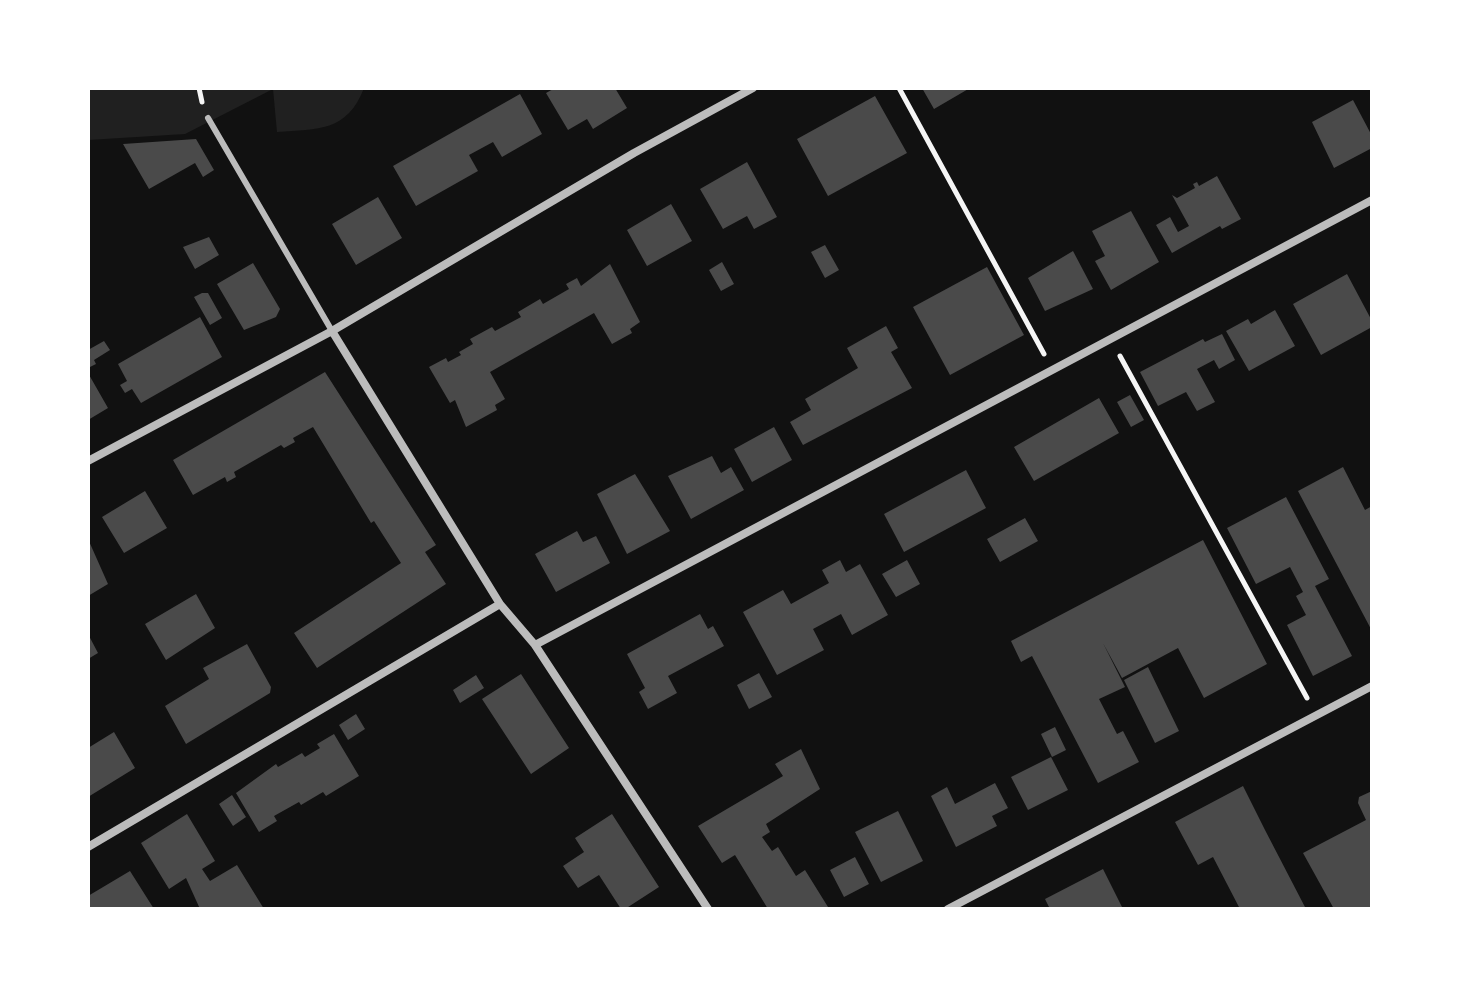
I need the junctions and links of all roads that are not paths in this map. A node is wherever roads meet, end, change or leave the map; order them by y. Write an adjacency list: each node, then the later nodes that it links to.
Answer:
1 (753, 88): 4 (street)
2 (208, 118): 4 (lane)
3 (1372, 200): 7 (street)
4 (332, 331): 5 (street); 6 (street)
5 (88, 461)
6 (500, 604): 7 (street); 9 (street)
7 (535, 645): 10 (street)
8 (1372, 686): 11 (street)
9 (88, 847)
10 (708, 909)
11 (948, 909)

